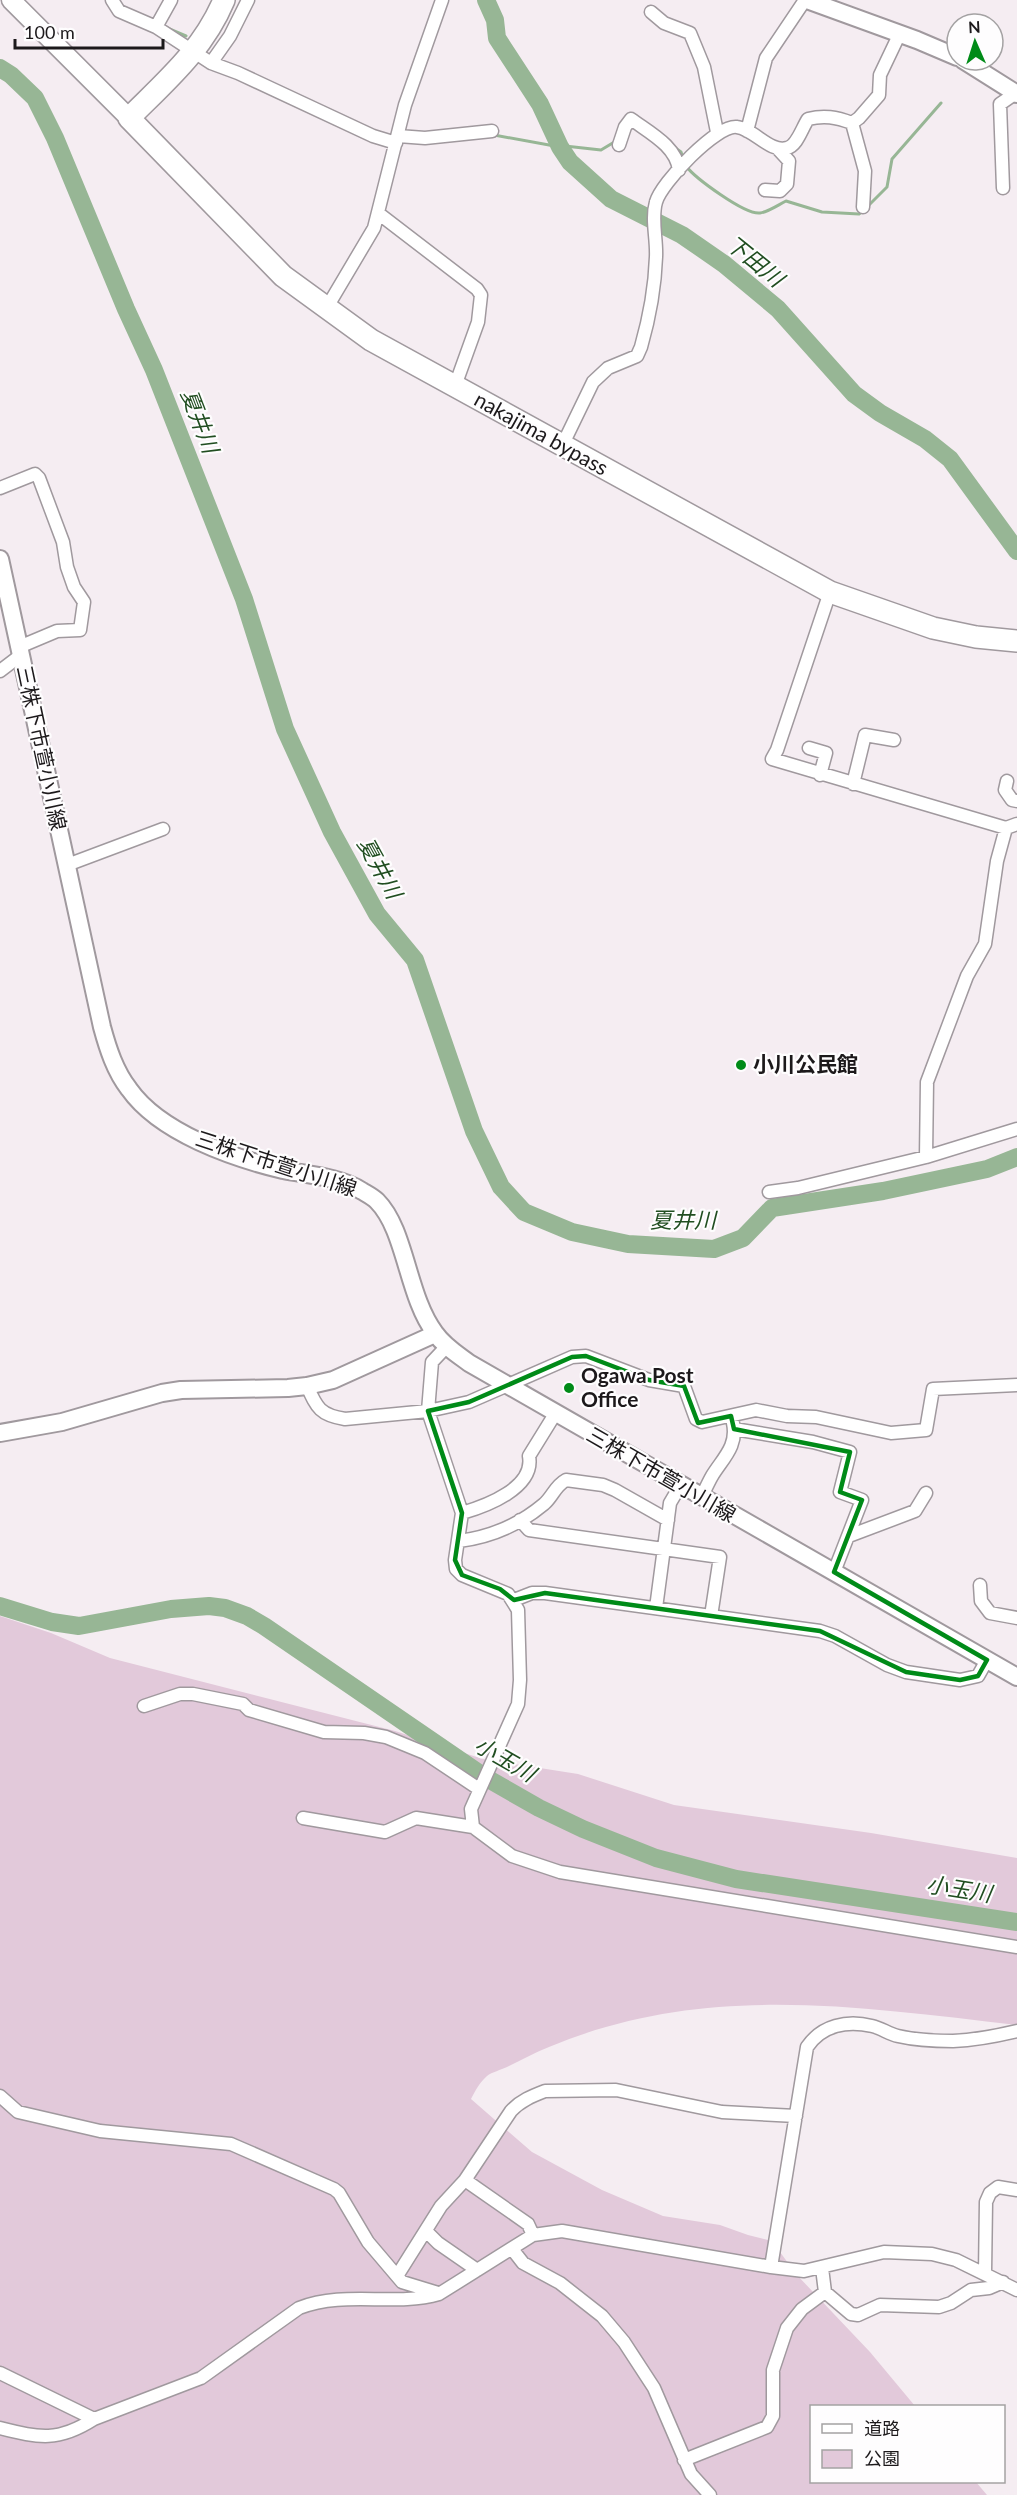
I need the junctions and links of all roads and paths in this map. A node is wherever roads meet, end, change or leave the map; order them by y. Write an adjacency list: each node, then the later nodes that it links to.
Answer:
1 (11, 0): 16 (main road)
2 (171, 0): 10 (street)
3 (224, 0): 13 (highway)
4 (248, 0): 13 (street)
5 (442, 0): 21 (street)
6 (806, 0): 8 (main road); 19 (street)
7 (114, 3): 10 (street)
8 (825, 3): 11 (main road)
9 (651, 12): 20 (street)
10 (157, 25): 13 (street)
11 (900, 33): 12 (main road); 17 (street)
12 (945, 52)
13 (202, 58): 16 (highway); 21 (street)
14 (983, 72): 15 (main road)
15 (1017, 93): 25 (street)
16 (129, 118): 29 (highway, nakajima bypass)
17 (852, 123): 23 (street); 27 (street)
18 (492, 131): 21 (street)
19 (747, 131): 20 (street); 23 (street)
20 (717, 132): 24 (street)
21 (397, 140): 28 (street)
22 (619, 145): 24 (street)
23 (777, 148): 26 (street)
24 (683, 166): 31 (street)
25 (1003, 188)
26 (765, 190)
27 (863, 207)
28 (378, 213): 29 (street); 30 (street)
29 (326, 309): 30 (highway, nakajima bypass)
30 (455, 386): 31 (highway, nakajima bypass)
31 (562, 446): 34 (highway, nakajima bypass)
32 (0, 488): 36 (street)
33 (0, 559): 36 (main road, 三株下市萱小川線)
34 (830, 592): 35 (highway, nakajima bypass); 40 (street)
35 (1017, 640)
36 (20, 651): 37 (street); 46 (main road, 三株下市萱小川線)
37 (0, 671)
38 (894, 740): 42 (street)
39 (809, 748): 40 (street)
40 (820, 775): 42 (street)
41 (1007, 781): 43 (street)
42 (853, 784): 44 (street)
43 (1017, 801)
44 (1012, 826): 48 (street)
45 (163, 829): 46 (street)
46 (67, 865): 50 (main road, 三株下市萱小川線)
47 (1017, 1129): 48 (street)
48 (926, 1157): 49 (street)
49 (769, 1192)
50 (435, 1334): 51 (main road, 三株下市萱小川線); 53 (main road)
51 (447, 1346): 54 (main road, 三株下市萱小川線); 55 (street)
52 (1017, 1385): 57 (street)
53 (307, 1386): 55 (street); 59 (main road)
54 (506, 1386): 55 (street); 56 (main road, 三株下市萱小川線); 57 (street)
55 (428, 1411): 63 (street)
56 (555, 1414): 60 (main road, 三株下市萱小川線); 63 (street)
57 (731, 1416): 58 (street)
58 (734, 1429): 62 (street); 66 (street)
59 (0, 1433)
60 (680, 1486): 62 (main road, 三株下市萱小川線); 65 (street)
61 (926, 1493): 66 (street)
62 (701, 1498): 69 (main road, 三株下市萱小川線)
63 (462, 1513): 67 (street)
64 (520, 1520): 65 (street); 67 (street); 68 (street)
65 (668, 1520): 68 (street)
66 (849, 1536): 69 (street)
67 (459, 1541): 71 (street)
68 (664, 1549): 72 (street); 73 (street)
69 (834, 1572): 75 (main road, 三株下市萱小川線)
70 (980, 1585): 74 (street)
71 (514, 1600): 72 (street); 78 (street)
72 (656, 1608): 73 (street)
73 (711, 1616): 75 (street)
74 (1017, 1618)
75 (987, 1660): 76 (main road, 三株下市萱小川線)
76 (1017, 1677)
77 (144, 1706): 78 (street)
78 (480, 1787): 80 (street)
79 (303, 1818): 80 (street)
80 (473, 1827): 81 (street)
81 (1017, 1947)
82 (1017, 2031): 84 (street)
83 (0, 2096): 94 (street)
84 (796, 2116): 85 (street); 90 (street)
85 (465, 2180): 87 (street); 88 (street)
86 (1017, 2190): 93 (street)
87 (426, 2231): 92 (street); 94 (street)
88 (533, 2235): 89 (street); 90 (street)
89 (512, 2248): 92 (street); 102 (street)
90 (771, 2267): 91 (street)
91 (822, 2268): 93 (street); 97 (street)
92 (477, 2271): 98 (street)
93 (985, 2273): 95 (street)
94 (397, 2276): 98 (street)
95 (1003, 2282): 96 (street); 97 (street)
96 (1017, 2290)
97 (825, 2292): 102 (street)
98 (439, 2294): 100 (street)
99 (0, 2373): 100 (street)
100 (94, 2419): 101 (street)
101 (0, 2428)
102 (684, 2460): 103 (street)
103 (710, 2495)

